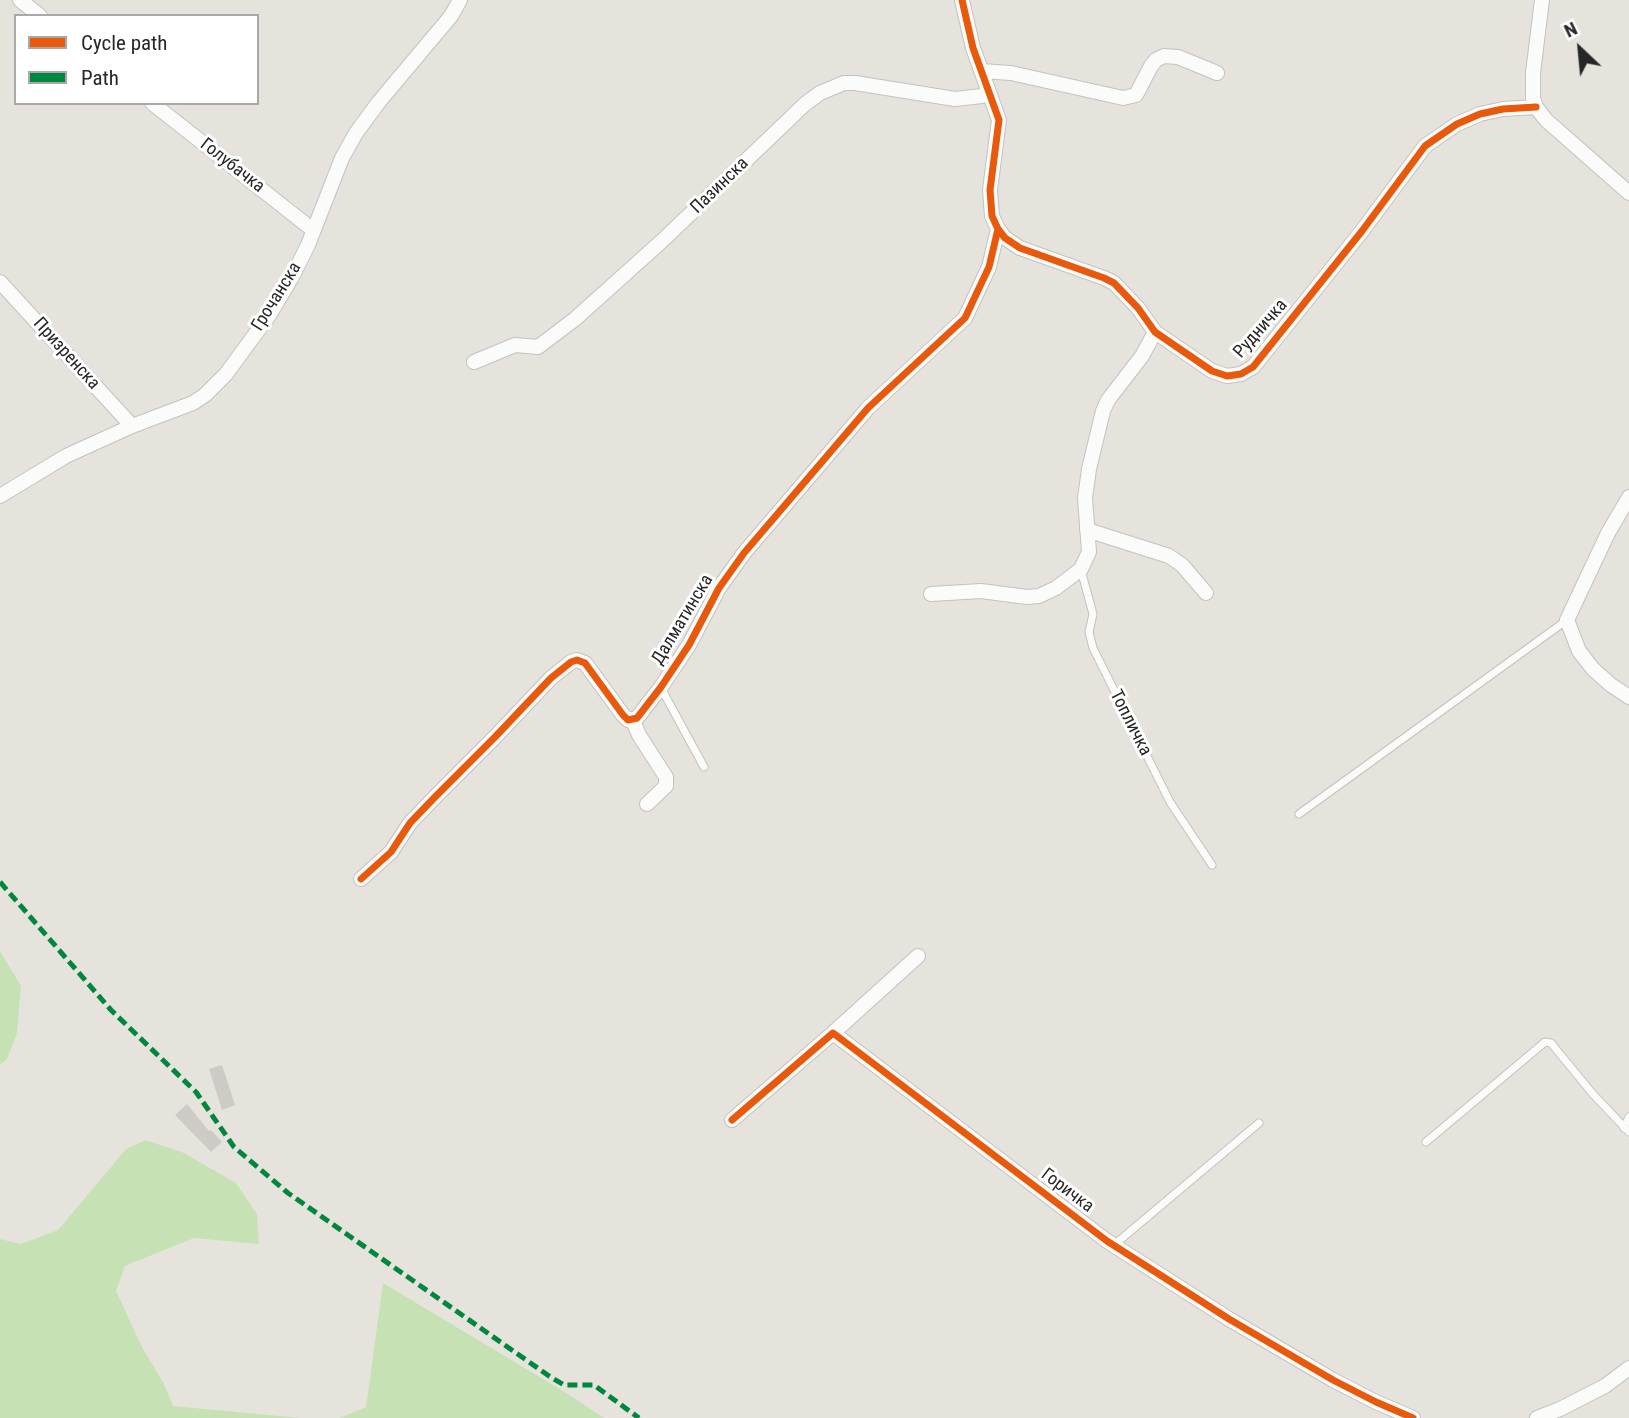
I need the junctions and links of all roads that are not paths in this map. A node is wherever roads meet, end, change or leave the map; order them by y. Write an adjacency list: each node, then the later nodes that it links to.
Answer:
1 (20, 0): 5 (street)
2 (460, 0): 13 (street, Грочанска)
3 (962, 0): 6 (street)
4 (1542, 0): 10 (street)
5 (38, 14)
6 (981, 71): 7 (street); 8 (street)
7 (1217, 73)
8 (989, 92): 12 (street); 16 (street, Пазинска)
9 (155, 105): 13 (street, Голубачка)
10 (1536, 107): 11 (street); 15 (street, Рудничка)
11 (1629, 193)
12 (998, 229): 15 (street, Рудничка); 25 (street, Далматинска)
13 (313, 230): 17 (street, Грочанска)
14 (0, 282): 17 (street, Призренска)
15 (1155, 332): 20 (street, Топличка)
16 (474, 362)
17 (132, 426): 18 (street, Грочанска)
18 (0, 496)
19 (1629, 497): 24 (street)
20 (1087, 530): 21 (street, Топличка); 22 (street)
21 (1081, 569): 23 (street); 31 (lane, Топличка)
22 (1206, 593)
23 (931, 594)
24 (1567, 620): 26 (street); 30 (lane)
25 (661, 687): 27 (street, Далматинска); 28 (lane, Далматинска)
26 (1629, 696)
27 (633, 720): 29 (street); 32 (street)
28 (704, 767)
29 (647, 804)
30 (1298, 814)
31 (1212, 865)
32 (361, 879)
33 (918, 956): 34 (street)
34 (833, 1033): 36 (street); 40 (street, Горичка)
35 (1629, 1117): 38 (lane)
36 (732, 1120)
37 (1259, 1123): 40 (lane)
38 (1627, 1130): 39 (lane)
39 (1426, 1142)
40 (1114, 1245): 42 (street, Горичка)
41 (1629, 1368): 43 (street)
42 (1413, 1418)
43 (1537, 1418)

